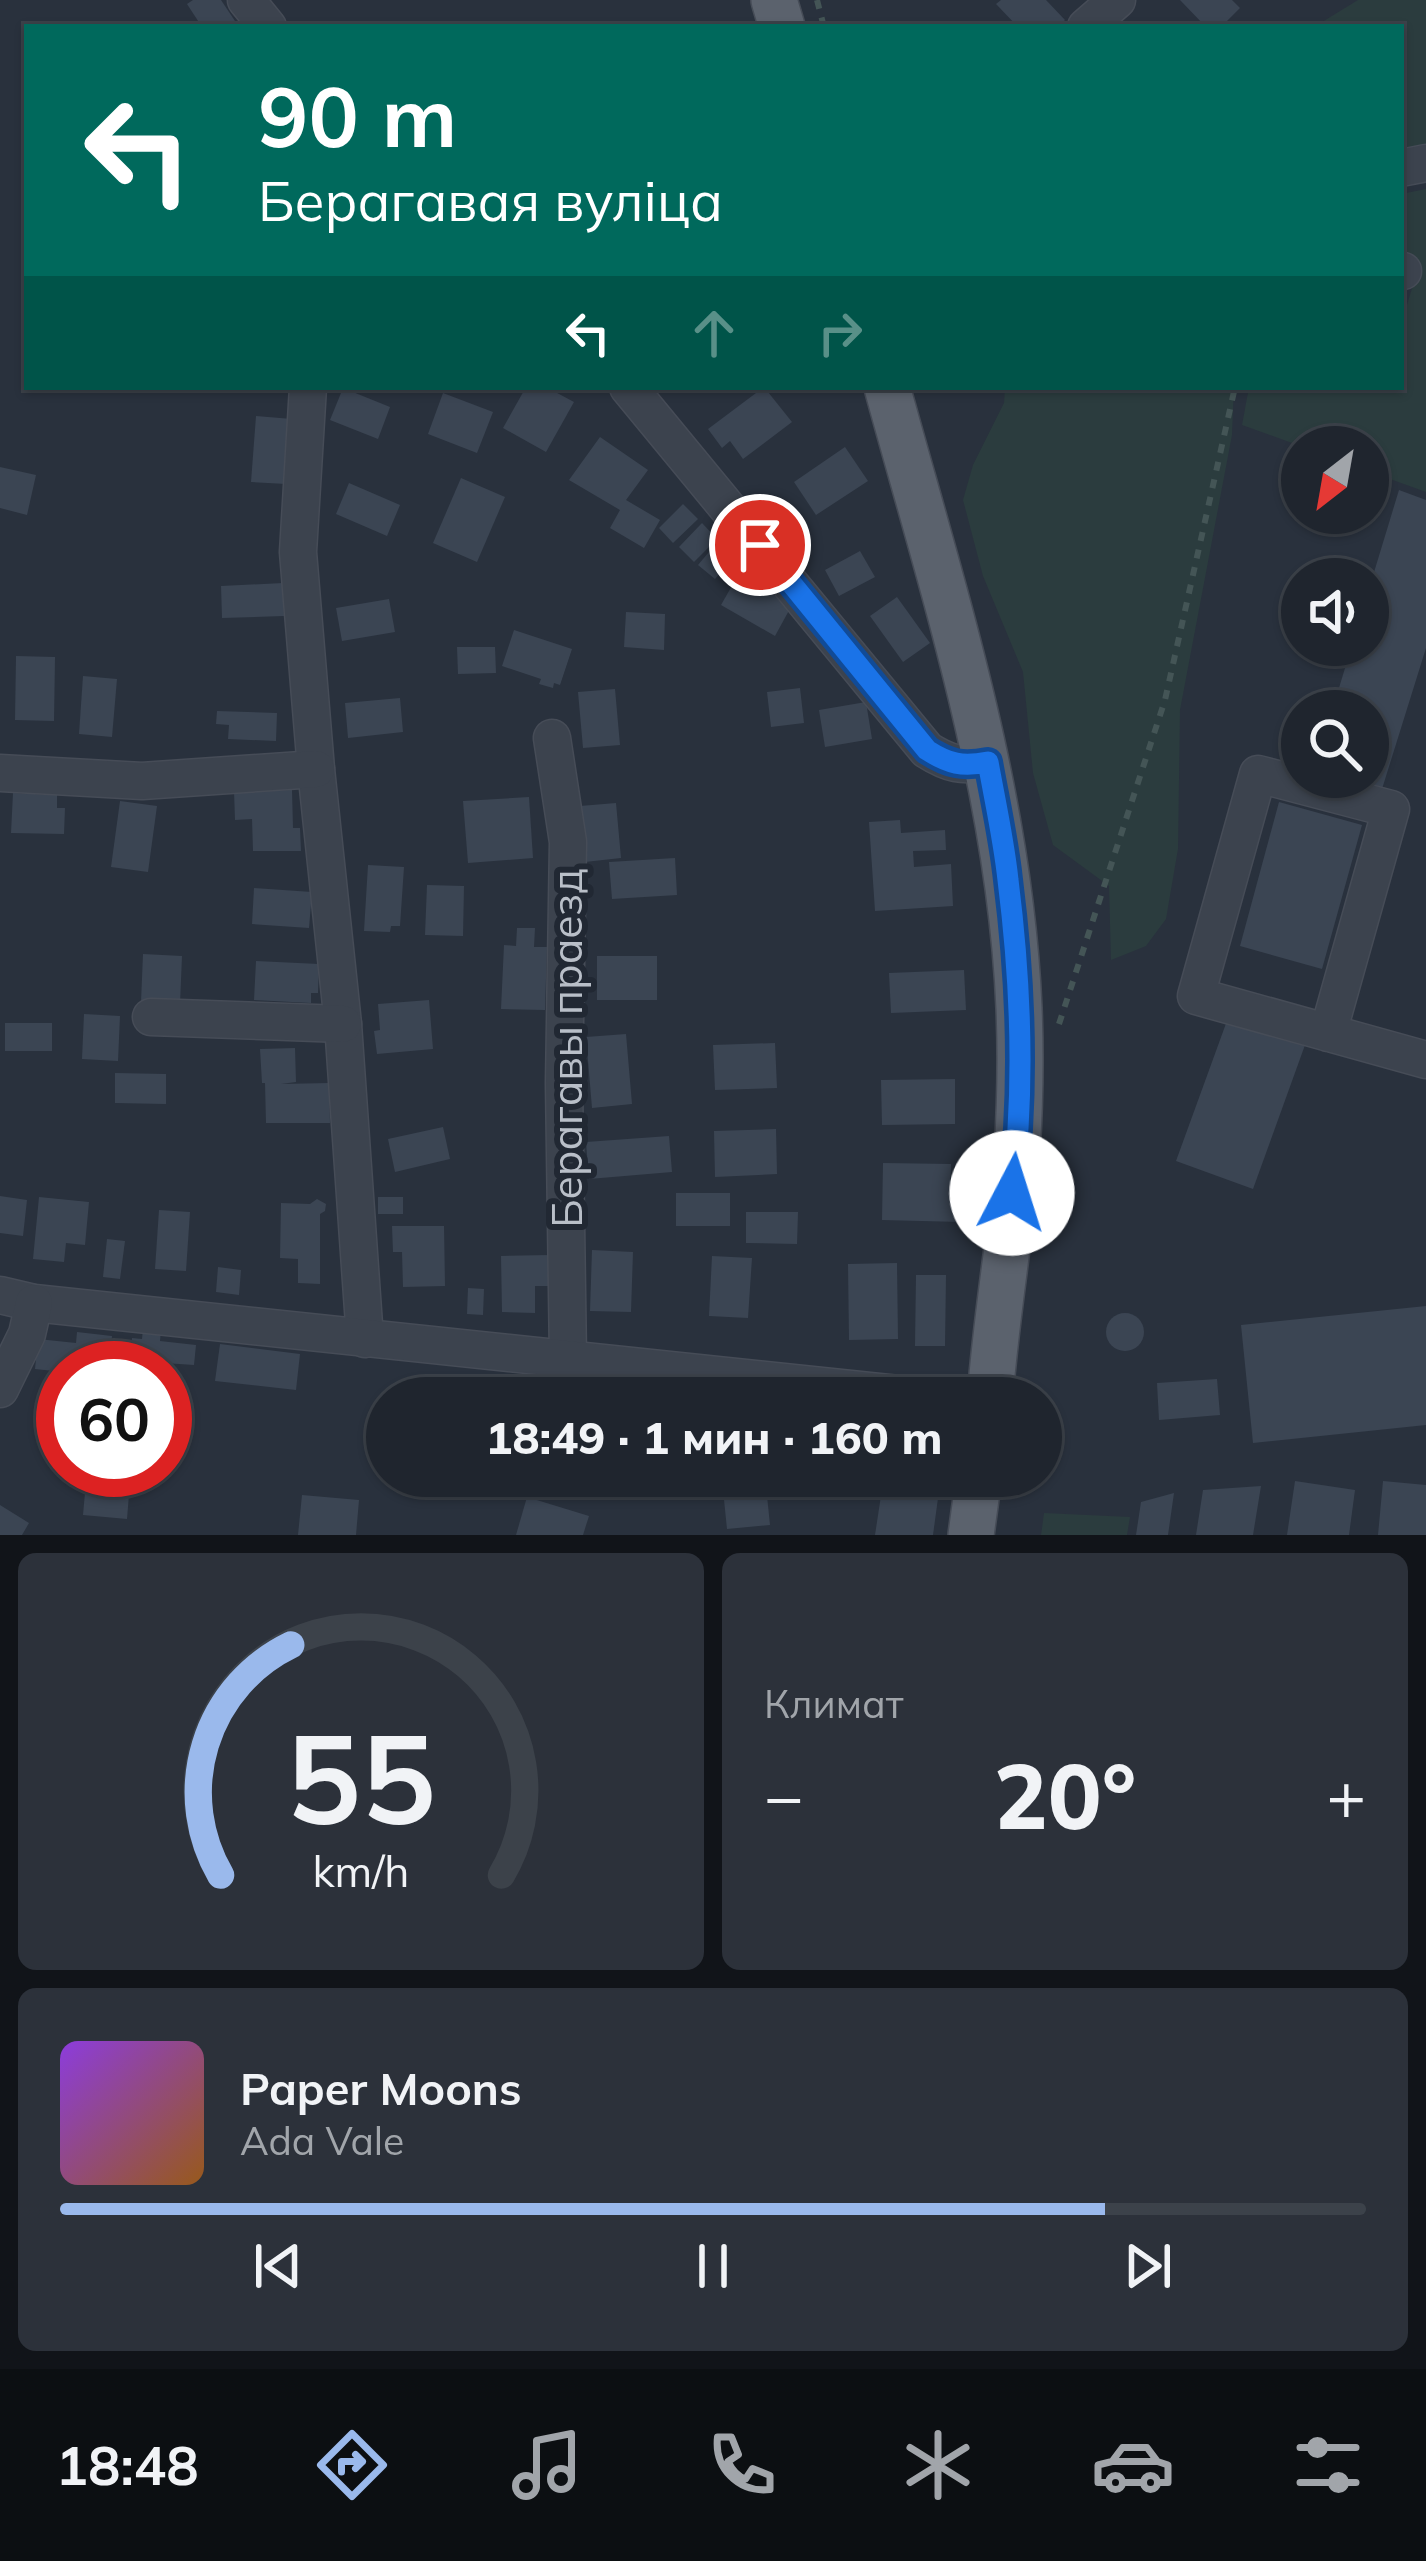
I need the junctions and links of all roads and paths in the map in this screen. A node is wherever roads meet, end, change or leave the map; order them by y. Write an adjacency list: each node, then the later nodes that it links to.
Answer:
1 (246, 0): 3 (street)
2 (1117, 0): 4 (street)
3 (266, 24)
4 (1089, 24)
5 (308, 390): 11 (street)
6 (630, 390): 10 (street)
7 (887, 390): 10 (main road)
8 (1234, 390): 16 (path)
9 (552, 738): 20 (street, Берагавы праезд)
10 (988, 762): 22 (main road)
11 (316, 769): 12 (street); 14 (street)
12 (0, 773)
13 (151, 1016): 14 (street)
14 (343, 1024): 19 (street)
15 (1328, 1033): 15 (street); 17 (street)
16 (1054, 1040)
17 (1426, 1060)
18 (17, 1299): 19 (street); 23 (street)
19 (365, 1339): 20 (street)
20 (568, 1360): 21 (street)
21 (733, 1377)
22 (992, 1377)
23 (0, 1389)
24 (977, 1497): 25 (main road)
25 (971, 1535)

